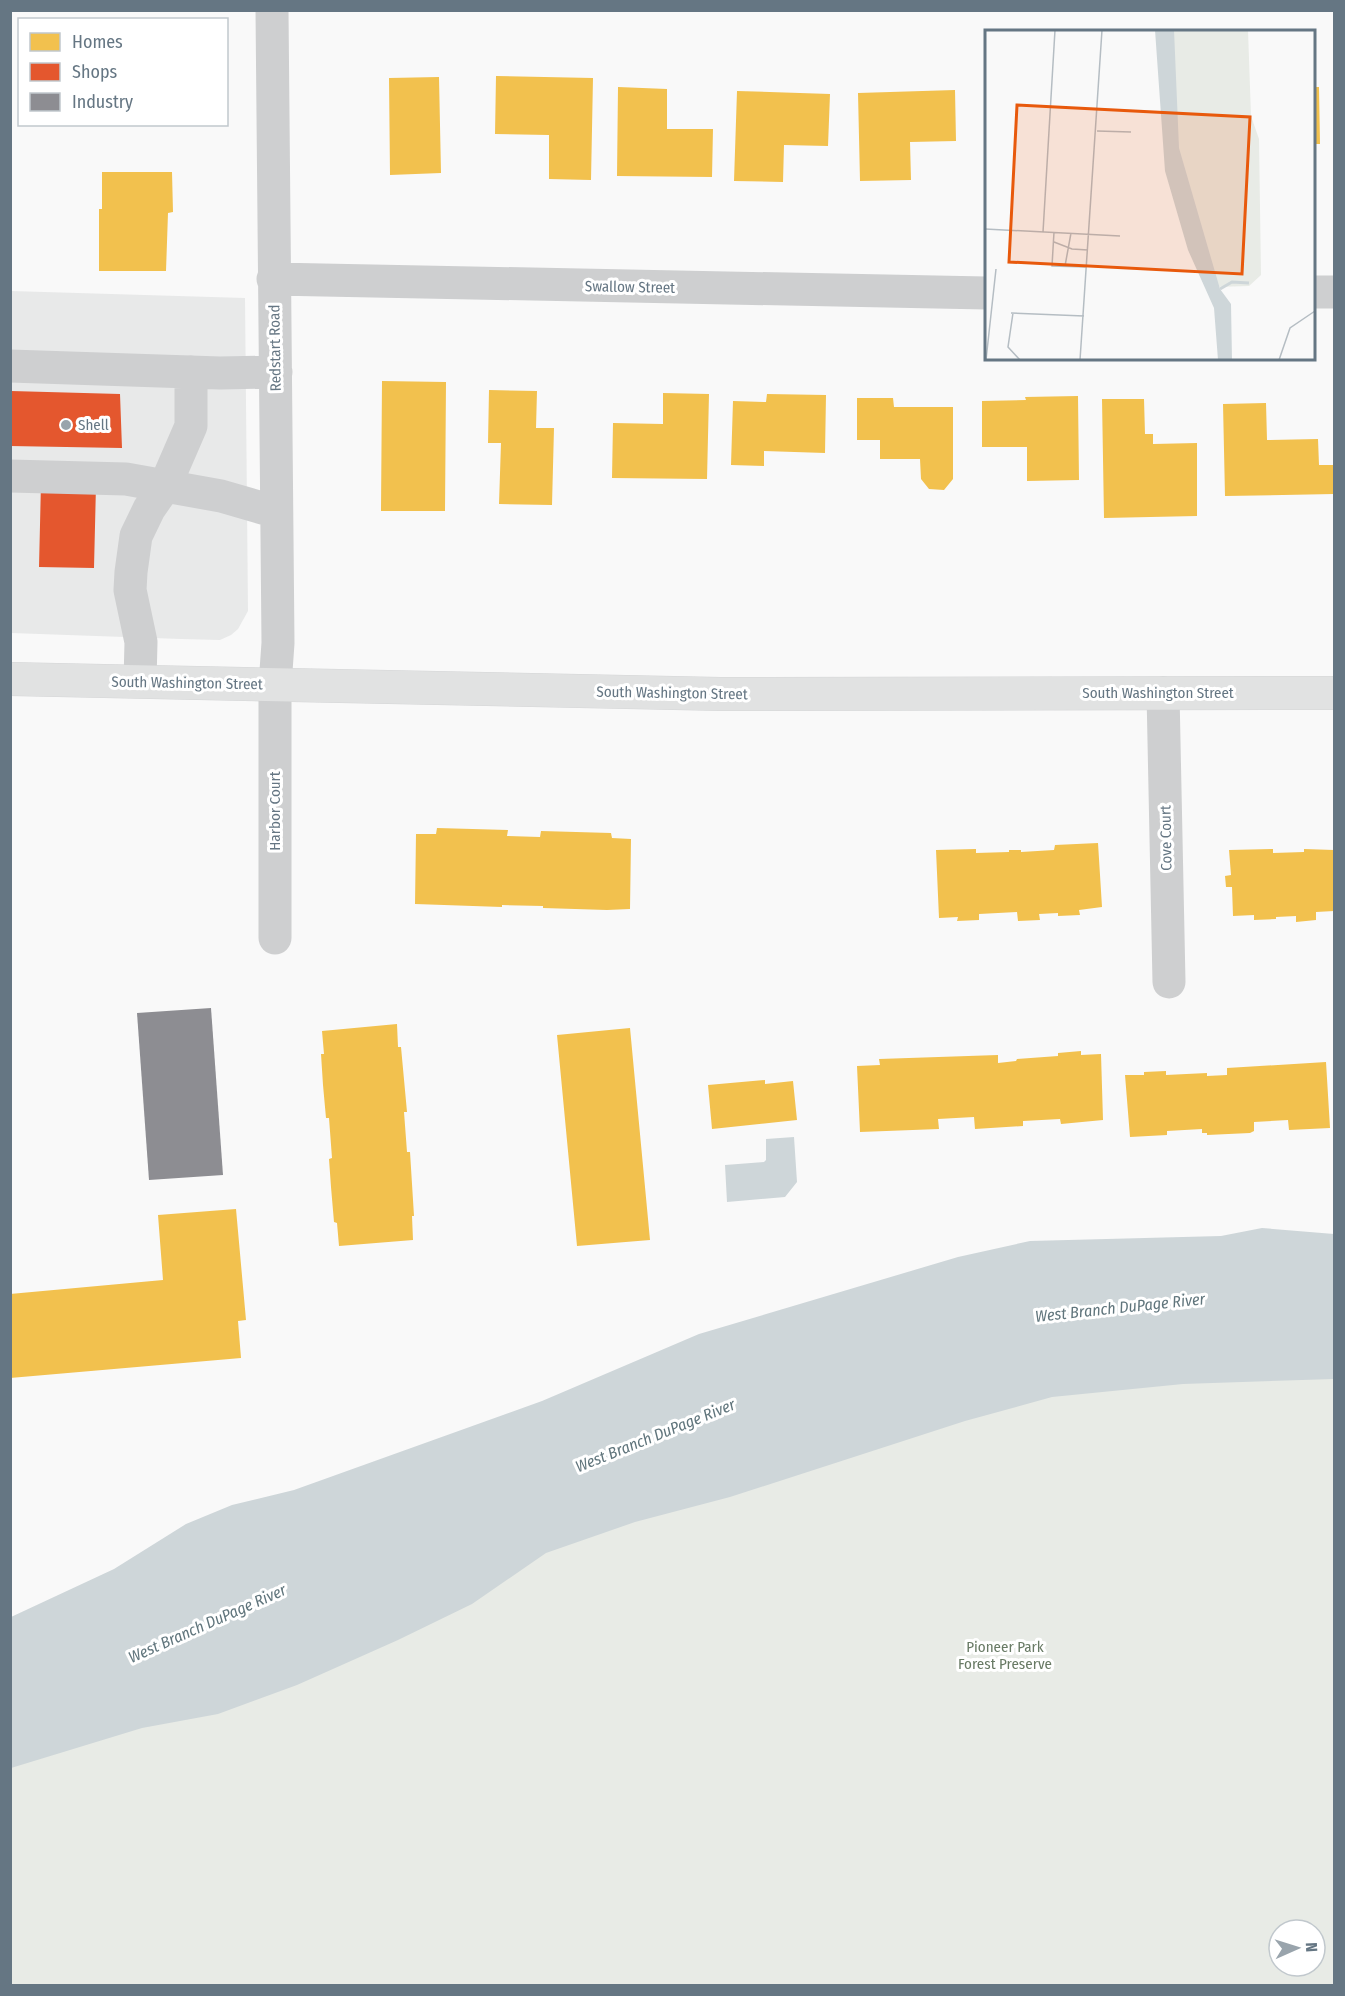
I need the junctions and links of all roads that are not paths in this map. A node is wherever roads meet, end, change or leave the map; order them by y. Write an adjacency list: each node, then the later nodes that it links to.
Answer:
1 (272, 10): 2 (street, Redstart Road)
2 (273, 279): 5 (street, Swallow Street); 8 (street, Redstart Road)
3 (1315, 292): 4 (street)
4 (1335, 292)
5 (985, 293)
6 (10, 366): 7 (street)
7 (191, 372): 8 (street); 10 (street)
8 (276, 372): 11 (street, Redstart Road)
9 (10, 476): 10 (street)
10 (165, 486): 11 (street); 13 (street)
11 (276, 512): 14 (street, Redstart Road)
12 (10, 679): 13 (main road, South Washington Street)
13 (140, 681): 14 (main road, South Washington Street)
14 (275, 685): 15 (main road, South Washington Street); 17 (street, Harbor Court)
15 (1163, 693): 16 (main road, South Washington Street); 18 (street, Cove Court)
16 (1335, 693)
17 (275, 938)
18 (1169, 982)

